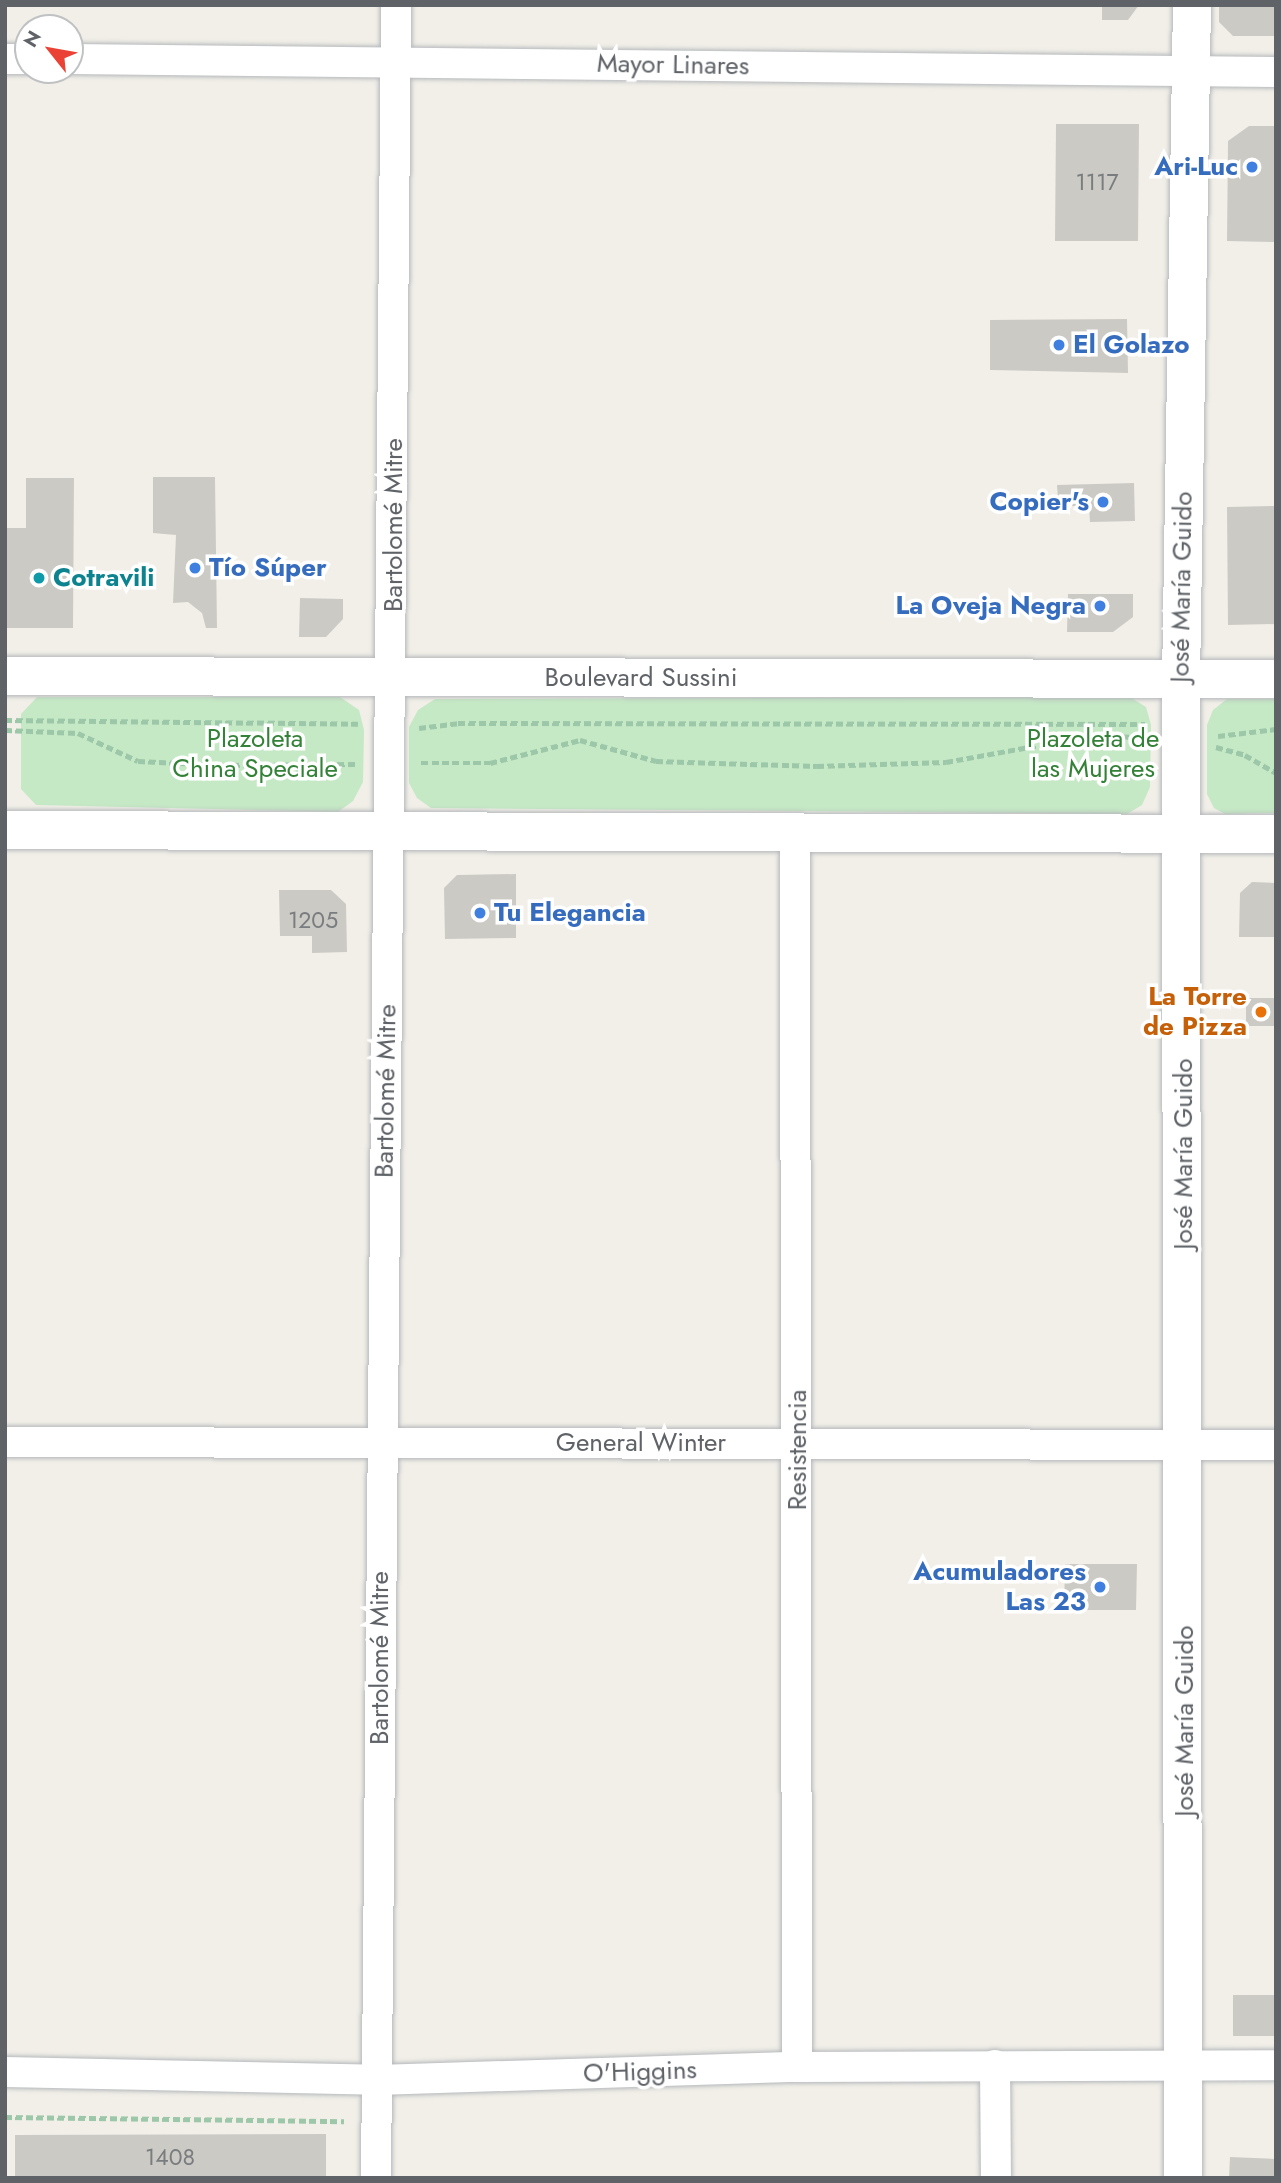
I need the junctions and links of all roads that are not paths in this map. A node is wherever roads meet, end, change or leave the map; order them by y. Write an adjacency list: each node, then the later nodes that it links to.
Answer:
1 (396, 5): 4 (street, Bartolomé Mitre)
2 (1192, 5): 5 (main road, José María Guido)
3 (84, 59): 4 (street, Mayor Linares)
4 (396, 62): 5 (street, Mayor Linares); 8 (street, Bartolomé Mitre)
5 (1191, 71): 6 (street, Mayor Linares); 10 (main road, José María Guido)
6 (1276, 72)
7 (5, 676): 8 (main road, Boulevard Sussini)
8 (392, 677): 10 (main road, Boulevard Sussini); 12 (street, Bartolomé Mitre)
9 (1276, 679): 10 (main road, Boulevard Sussini)
10 (1181, 680): 14 (main road, José María Guido)
11 (5, 830): 12 (main road)
12 (389, 830): 13 (main road); 17 (street, Bartolomé Mitre)
13 (795, 833): 14 (main road); 18 (street, Resistencia)
14 (1182, 833): 15 (main road); 19 (main road, José María Guido)
15 (1276, 834)
16 (5, 1441): 17 (street, General Winter)
17 (382, 1443): 18 (street, General Winter); 26 (street, Bartolomé Mitre)
18 (798, 1443): 19 (street, General Winter); 24 (street, Resistencia)
19 (1185, 1444): 20 (street, General Winter); 21 (main road, José María Guido)
20 (1276, 1445)
21 (1184, 2064): 22 (street, O'Higgins); 23 (street, O'Higgins); 29 (main road, José María Guido)
22 (995, 2065): 24 (street, O'Higgins); 28 (street)
23 (1276, 2065)
24 (797, 2067): 26 (street, O'Higgins)
25 (5, 2072): 26 (street, O'Higgins)
26 (377, 2080): 27 (street, Bartolomé Mitre)
27 (376, 2178)
28 (996, 2178)
29 (1183, 2178)

